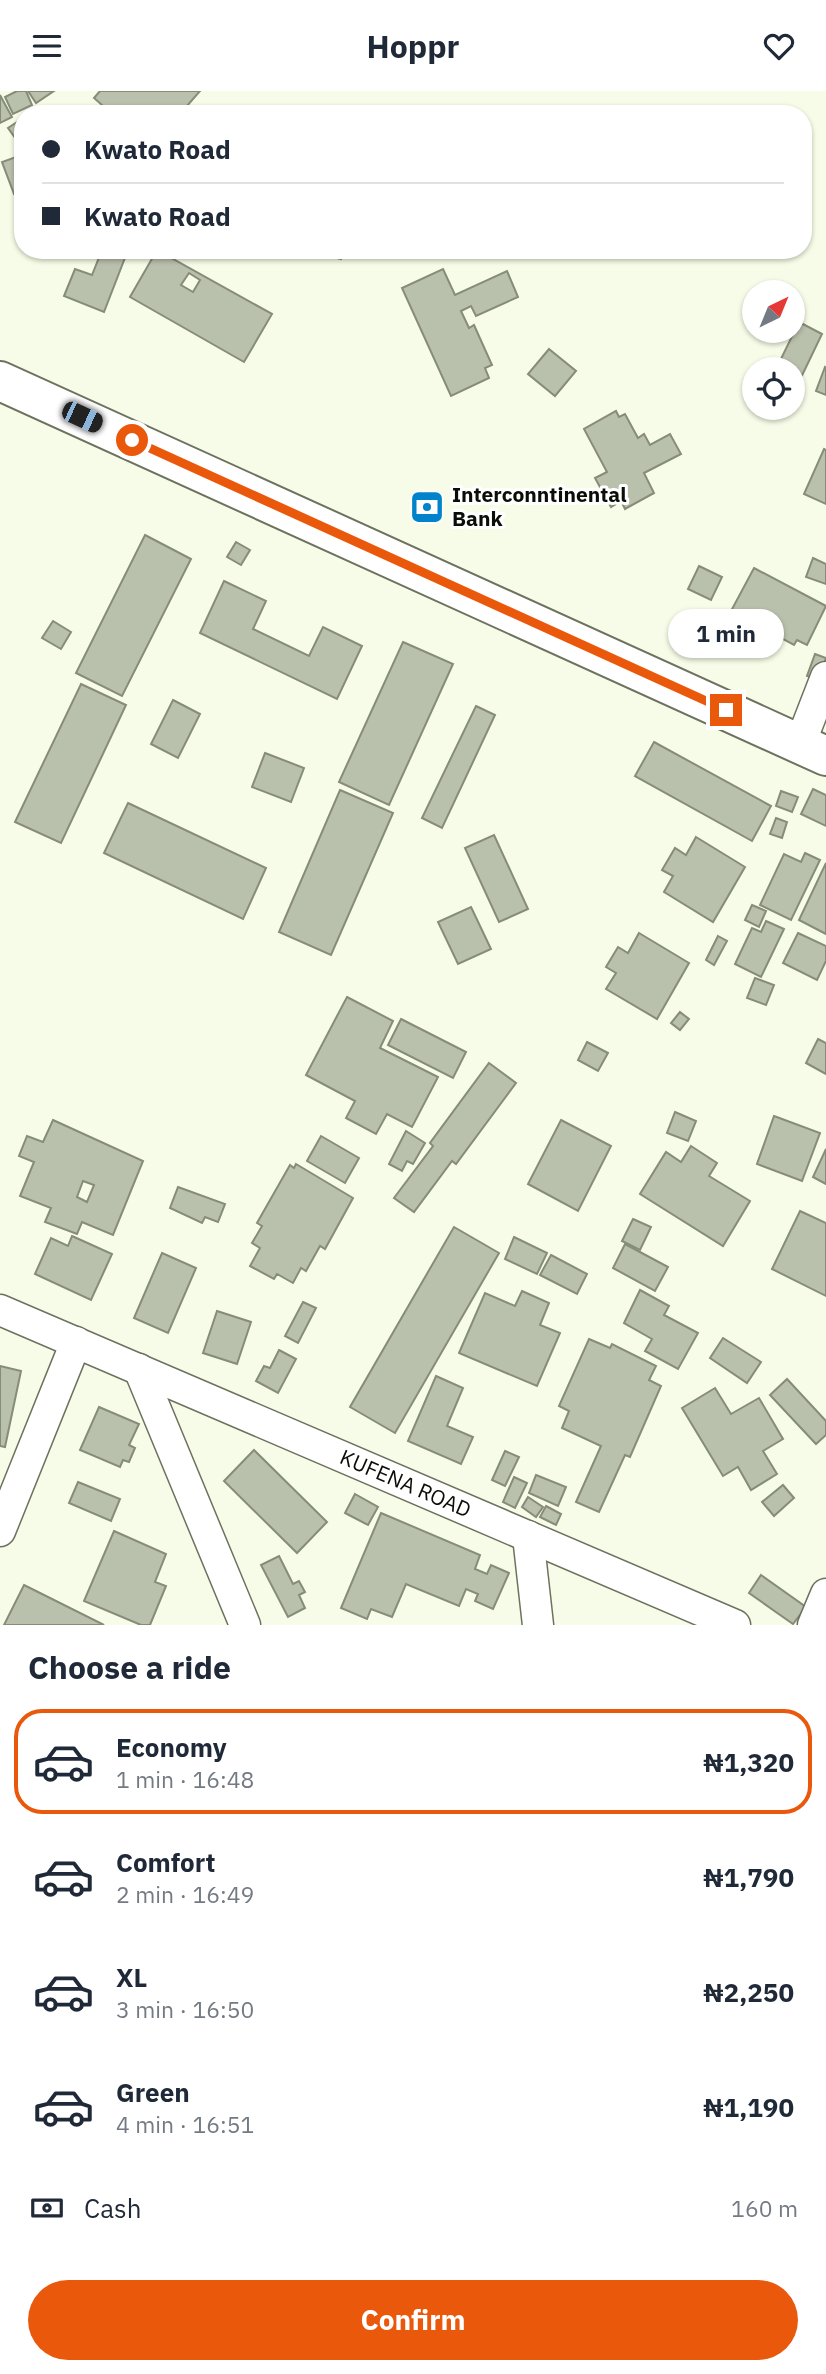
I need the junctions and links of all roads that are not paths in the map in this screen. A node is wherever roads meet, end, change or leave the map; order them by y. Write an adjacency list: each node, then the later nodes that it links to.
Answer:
1 (0, 381): 3 (street)
2 (826, 677): 3 (street)
3 (813, 750)
4 (0, 1310): 5 (street, KUFENA ROAD)
5 (76, 1342): 6 (street, KUFENA ROAD); 7 (street)
6 (139, 1369): 8 (street, KUFENA ROAD); 10 (street)
7 (0, 1531)
8 (528, 1536): 13 (street); 14 (street, KUFENA ROAD)
9 (826, 1594): 15 (street)
10 (233, 1596): 11 (street); 12 (street)
11 (221, 1625)
12 (245, 1625)
13 (538, 1625)
14 (734, 1625)
15 (813, 1625)

